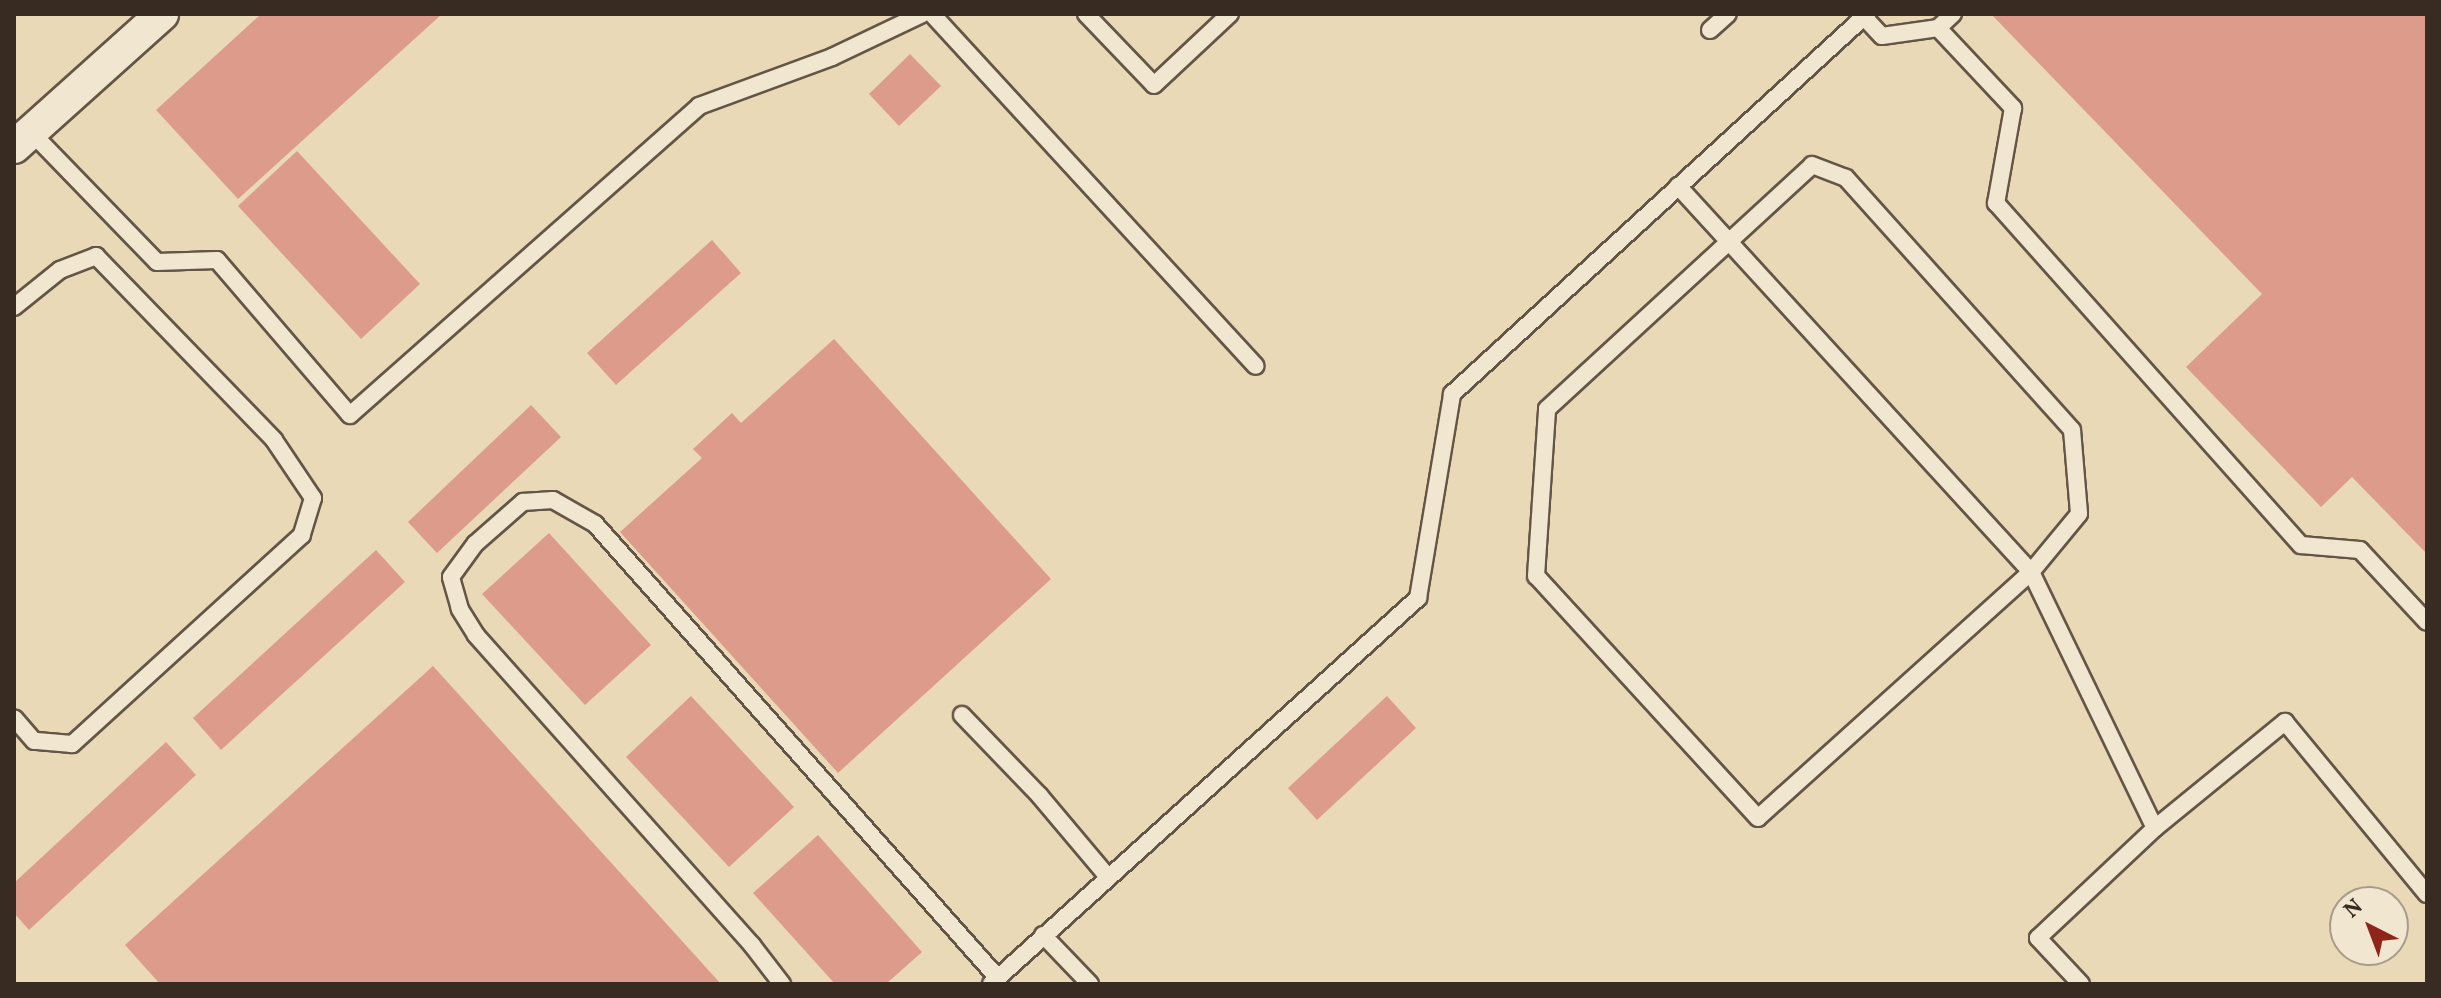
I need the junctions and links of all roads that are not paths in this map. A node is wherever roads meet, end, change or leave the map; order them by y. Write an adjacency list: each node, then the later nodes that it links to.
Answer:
1 (162, 14): 11 (street)
2 (922, 14): 11 (lane)
3 (932, 14): 15 (lane)
4 (1086, 14): 5 (lane)
5 (1230, 14)
6 (1728, 14): 10 (lane)
7 (1953, 14): 9 (lane)
8 (1865, 16): 9 (lane); 12 (lane)
9 (1938, 28): 17 (lane)
10 (1710, 30)
11 (23, 139)
12 (1678, 186): 13 (lane); 21 (lane)
13 (1728, 240): 16 (lane); 16 (lane); 16 (lane)
14 (14, 307): 19 (lane)
15 (1256, 366)
16 (2031, 572): 20 (lane)
17 (2427, 622)
18 (962, 715): 21 (lane)
19 (14, 718)
20 (2155, 828): 22 (lane); 27 (lane)
21 (1108, 877): 23 (lane)
22 (2427, 894)
23 (1043, 935): 24 (lane); 26 (lane)
24 (994, 981): 25 (lane)
25 (782, 984)
26 (1090, 984)
27 (2081, 984)

